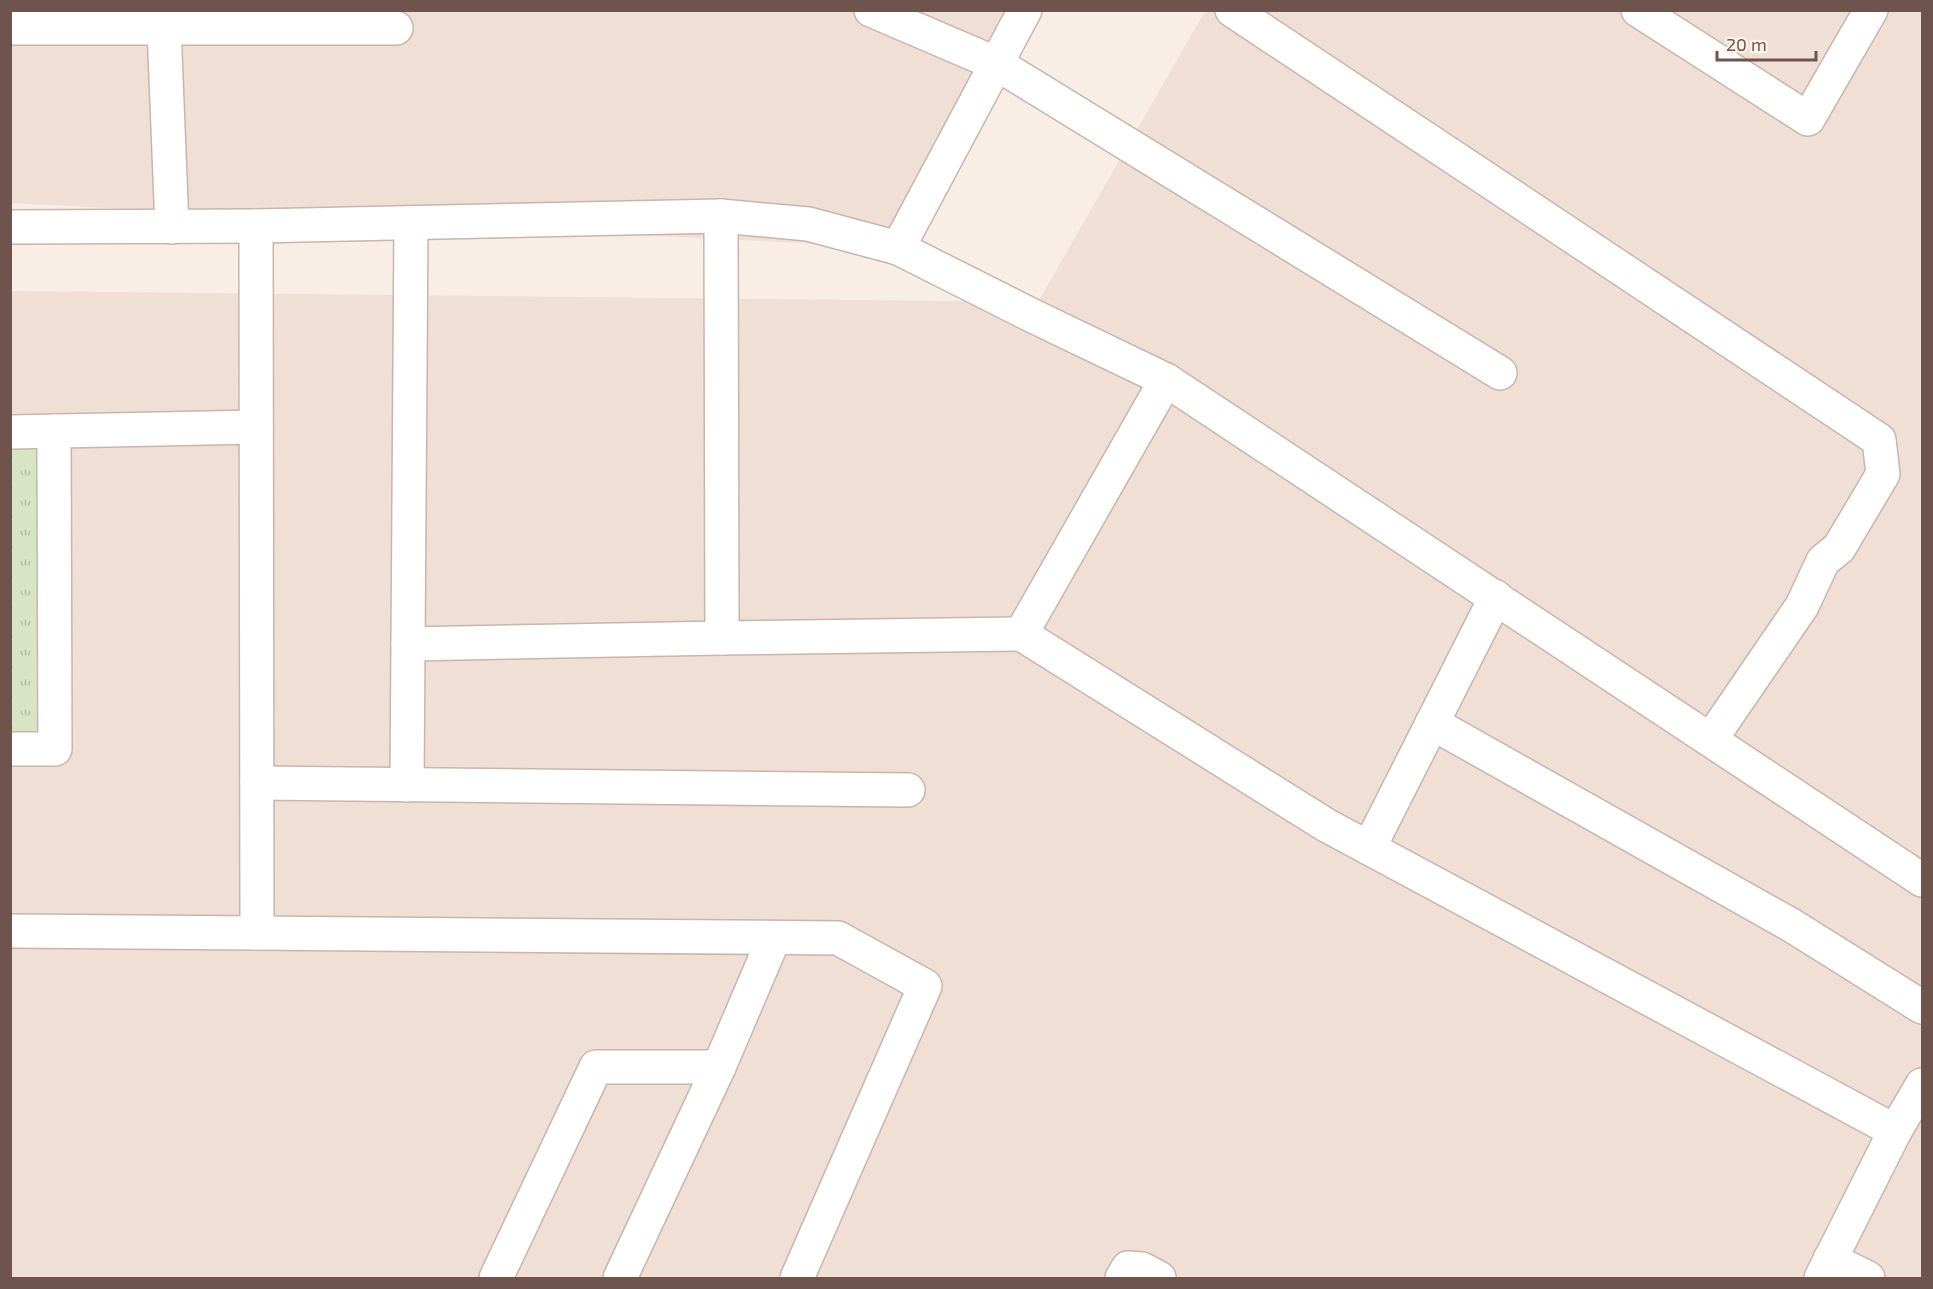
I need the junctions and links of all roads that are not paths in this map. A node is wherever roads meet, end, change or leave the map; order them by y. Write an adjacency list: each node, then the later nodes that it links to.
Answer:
1 (871, 10): 11 (street)
2 (1025, 10): 11 (street)
3 (1232, 10): 28 (street)
4 (1638, 10): 5 (street)
5 (1870, 10)
6 (56, 19): 8 (street); 9 (street)
7 (288, 19): 9 (street); 10 (street)
8 (10, 28)
9 (164, 28): 16 (street)
10 (396, 28)
11 (997, 64): 17 (street); 18 (street)
12 (721, 216): 13 (street); 17 (street); 25 (street)
13 (411, 223): 14 (street); 26 (street)
14 (256, 226): 16 (street); 20 (street)
15 (10, 227): 16 (street)
16 (172, 227)
17 (898, 248): 19 (street)
18 (1500, 373)
19 (1166, 380): 23 (street); 24 (street)
20 (256, 427): 21 (street); 30 (street)
21 (54, 431): 22 (street); 29 (street)
22 (10, 432)
23 (1496, 597): 27 (street); 28 (street)
24 (1022, 634): 25 (street); 33 (street)
25 (722, 638): 26 (street)
26 (408, 644): 31 (street)
27 (1432, 723): 33 (street); 38 (street)
28 (1710, 739): 34 (street)
29 (10, 749)
30 (257, 783): 31 (street); 36 (street)
31 (407, 784): 32 (street)
32 (908, 790)
33 (1369, 848): 41 (street)
34 (1923, 880)
35 (10, 931): 36 (street)
36 (257, 933): 37 (street)
37 (774, 938): 39 (street); 45 (street)
38 (1923, 1007)
39 (719, 1066): 43 (street); 44 (street)
40 (1923, 1085): 41 (street)
41 (1895, 1131): 42 (street)
42 (1826, 1269): 48 (street)
43 (495, 1278)
44 (620, 1278)
45 (797, 1278)
46 (1122, 1278): 47 (street)
47 (1159, 1278)
48 (1868, 1278)

